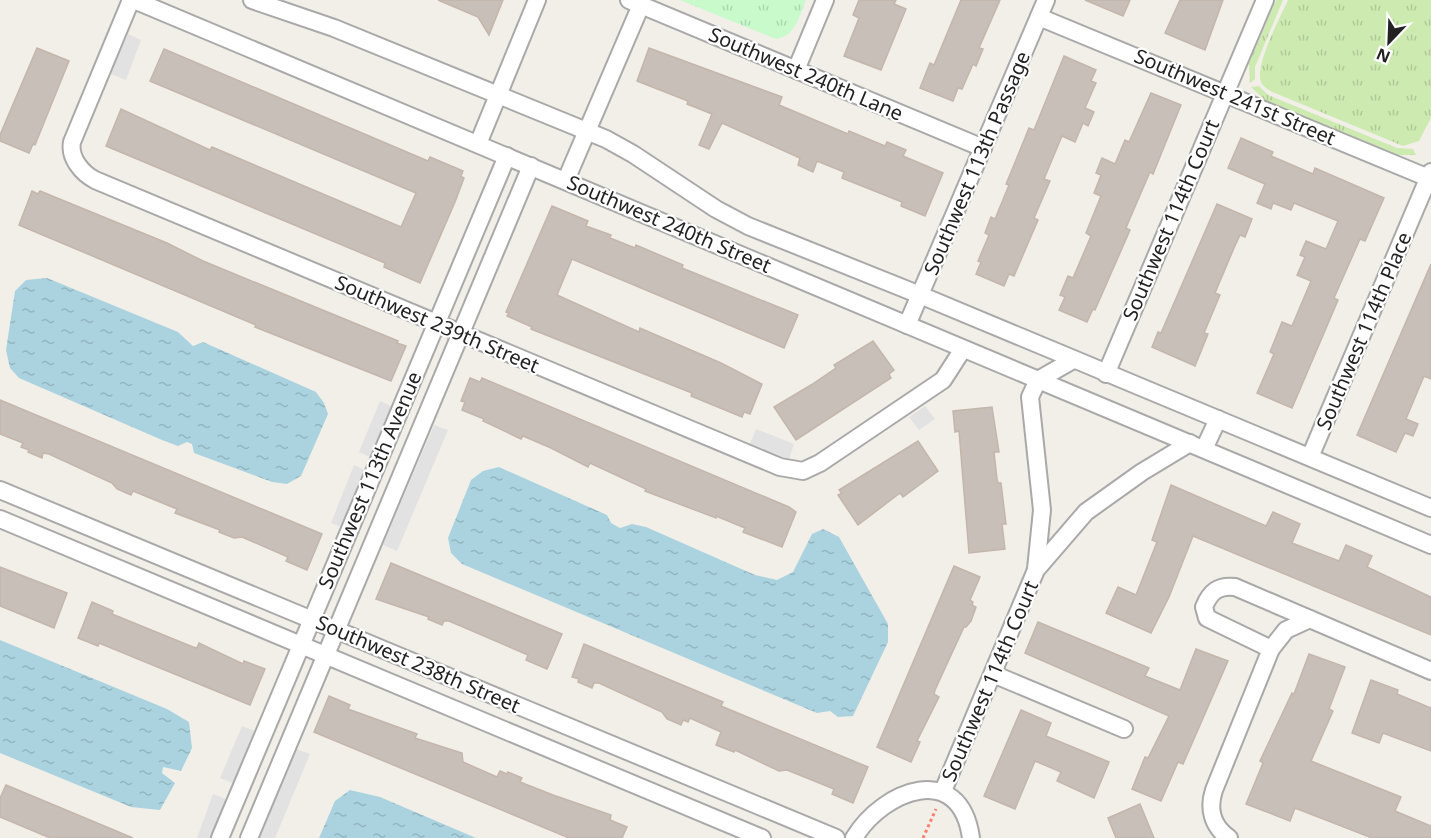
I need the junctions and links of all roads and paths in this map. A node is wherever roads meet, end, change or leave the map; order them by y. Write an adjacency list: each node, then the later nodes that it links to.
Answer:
1 (132, 0): 13 (street, Southwest 240th Street); 20 (street, Southwest 239th Street)
2 (252, 0): 11 (street, Southwest 240th Street)
3 (537, 0): 11 (street)
4 (825, 0): 9 (street)
5 (1046, 0): 8 (street, Southwest 113th Passage)
6 (1265, 0): 10 (street, Southwest 114th Court)
7 (635, 2): 9 (street, Southwest 240th Lane); 12 (street)
8 (1039, 17): 10 (street, Southwest 241st Street); 14 (street, Southwest 113th Passage)
9 (796, 70): 14 (street, Southwest 240th Lane)
10 (1226, 92): 17 (street, Southwest 241st Street); 25 (street, Southwest 114th Court)
11 (498, 95): 12 (street, Southwest 240th Street); 13 (street)
12 (587, 132): 18 (street); 19 (street, Southwest 240th Street)
13 (478, 144): 15 (street, Southwest 240th Street)
14 (983, 148): 19 (street, Southwest 113th Passage)
15 (507, 156): 16 (street, Southwest 240th Street); 20 (street, Southwest 113th Avenue)
16 (531, 166): 18 (street, Southwest 240th Street); 22 (street, Southwest 113th Avenue)
17 (1430, 176): 29 (street, Southwest 114th Place)
18 (566, 180): 21 (street, Southwest 240th Street)
19 (920, 295): 21 (street, Southwest 113th Passage); 24 (street, Southwest 240th Street)
20 (436, 323): 22 (street, Southwest 239th Street); 38 (street, Southwest 113th Avenue)
21 (907, 325): 23 (street, Southwest 240th Street)
22 (461, 334): 23 (street, Southwest 239th Street); 39 (street, Southwest 113th Avenue)
23 (963, 349): 26 (street, Southwest 240th Street)
24 (1073, 360): 25 (street, Southwest 240th Street); 26 (street)
25 (1106, 374): 27 (street, Southwest 240th Street)
26 (1038, 380): 28 (street, Southwest 240th Street); 32 (street, Southwest 114th Court)
27 (1218, 419): 28 (street); 29 (street, Southwest 240th Street)
28 (1197, 446): 34 (street, Southwest 114th Court); 35 (street, Southwest 240th Street)
29 (1310, 457): 31 (street, Southwest 240th Street)
30 (0, 490): 38 (street, Southwest 238th Street)
31 (1431, 508)
32 (1042, 510): 34 (street); 36 (street, Southwest 114th Court)
33 (0, 519): 40 (street, Southwest 238th Street)
34 (1076, 524): 36 (street, Southwest 114th Court)
35 (1431, 544)
36 (1036, 570): 44 (street, Southwest 114th Court)
37 (1310, 619): 41 (street); 41 (street); 43 (street)
38 (312, 620): 39 (street, Southwest 238th Street); 40 (street, Southwest 113th Avenue)
39 (336, 630): 42 (street, Southwest 113th Avenue); 50 (street, Southwest 238th Street)
40 (302, 645): 42 (street, Southwest 238th Street); 47 (street, Southwest 113th Avenue)
41 (1271, 649): 54 (street)
42 (325, 656): 48 (street, Southwest 113th Avenue); 49 (street, Southwest 238th Street)
43 (1431, 671)
44 (993, 674): 45 (street); 46 (street, Southwest 114th Court)
45 (1124, 729)
46 (941, 797): 51 (street); 52 (path); 53 (street)
47 (219, 838)
48 (249, 838)
49 (762, 838)
50 (836, 838)
51 (854, 838)
52 (923, 838)
53 (971, 838)
54 (1229, 838)

